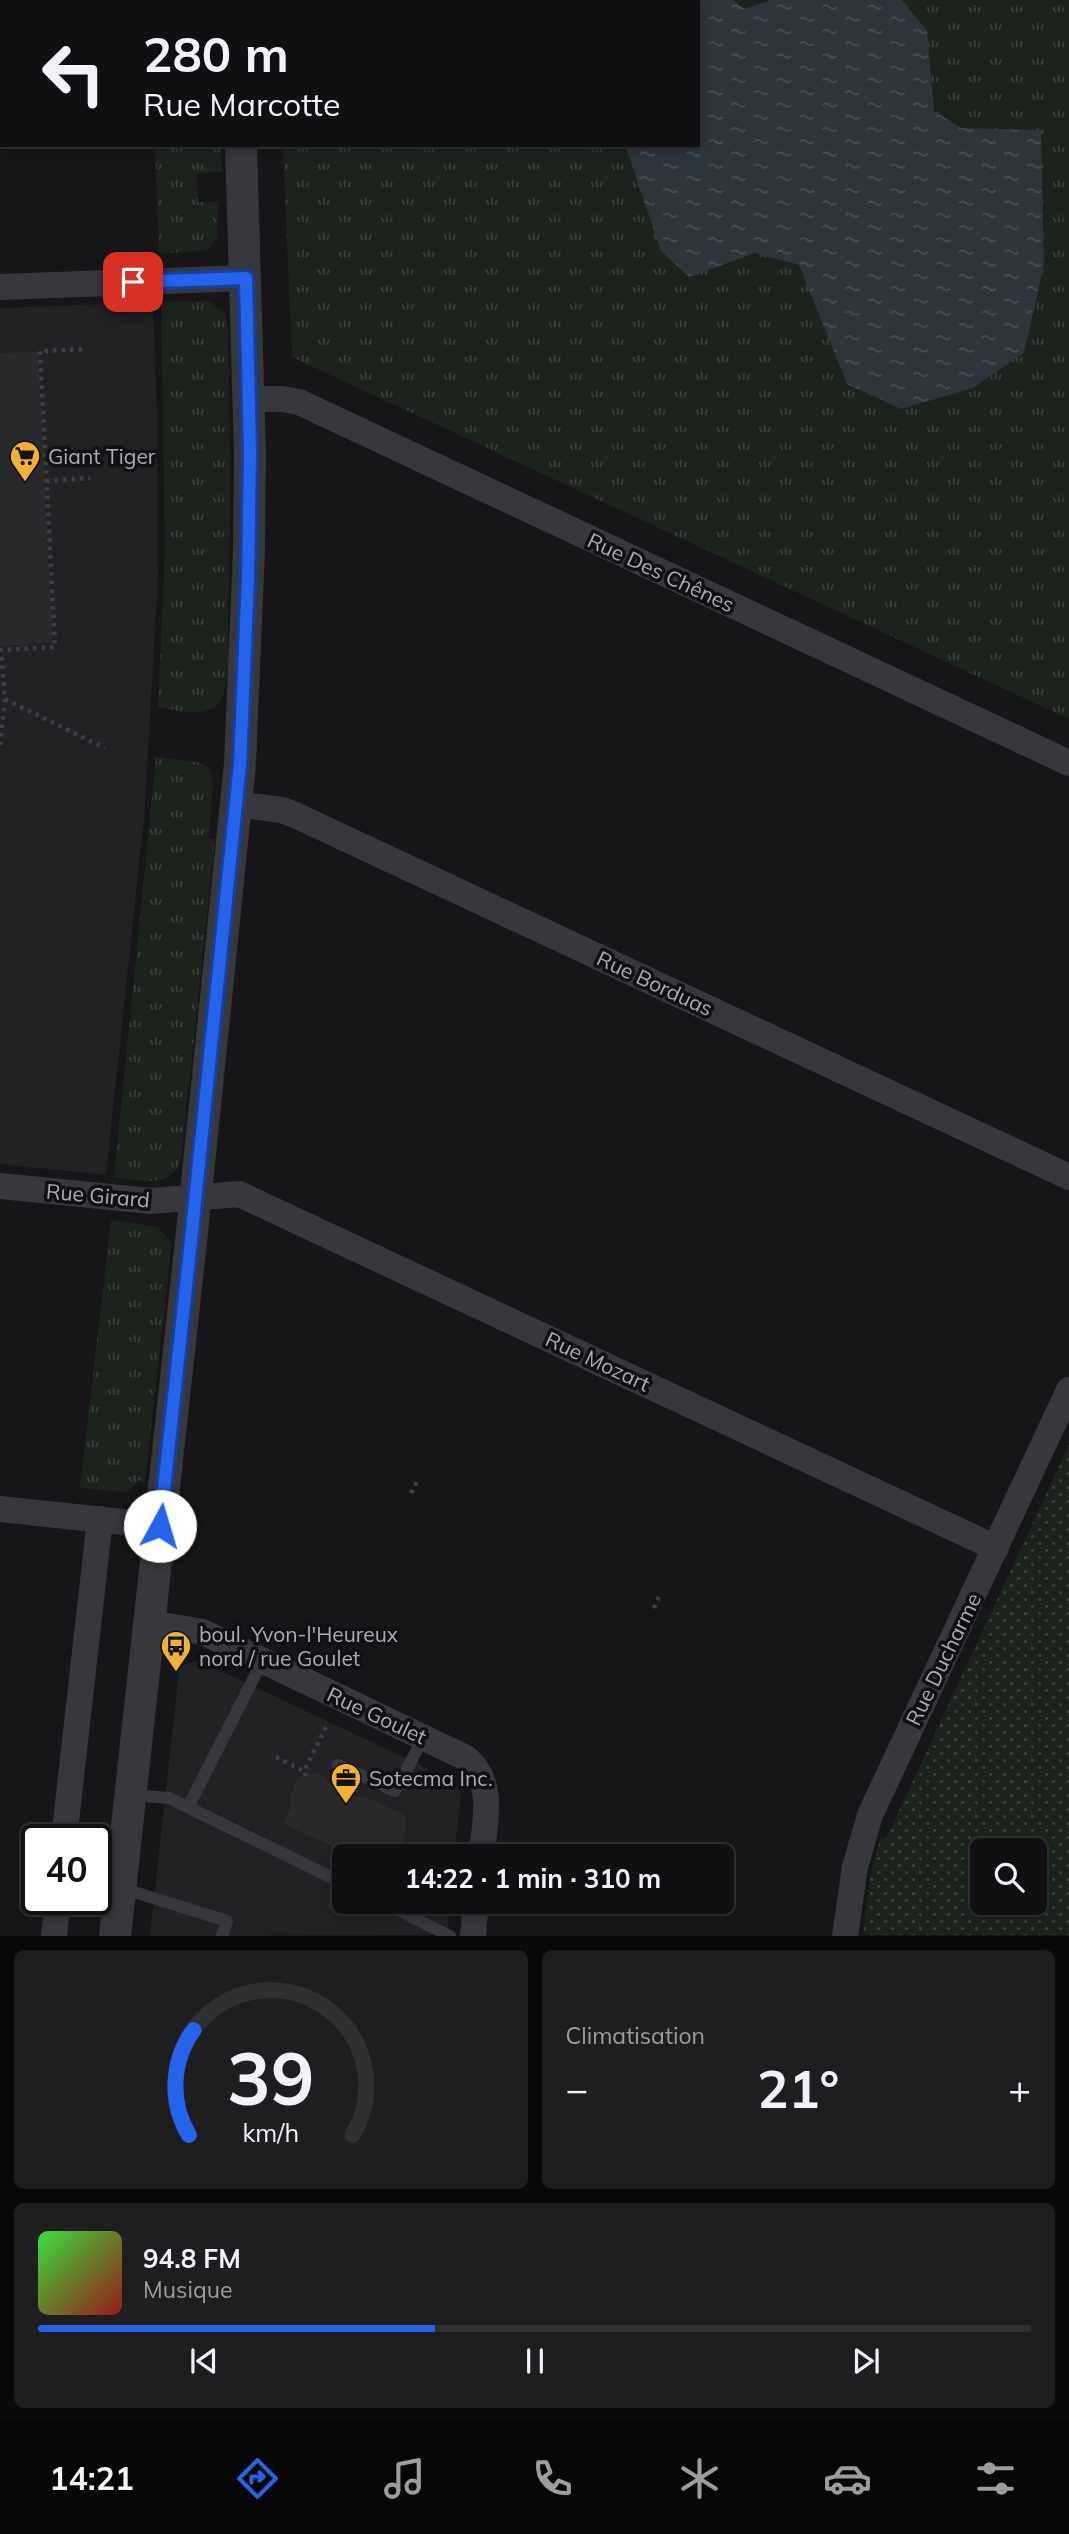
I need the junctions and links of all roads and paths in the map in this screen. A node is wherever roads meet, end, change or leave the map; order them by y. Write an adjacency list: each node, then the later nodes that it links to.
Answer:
1 (241, 147): 2 (street)
2 (246, 278): 3 (street); 5 (street)
3 (0, 287)
4 (86, 349): 7 (path)
5 (249, 399): 13 (street, Rue Des Chênes); 14 (street)
6 (90, 478): 7 (path)
7 (46, 481): 8 (path)
8 (1, 672): 9 (path)
9 (5, 699): 10 (path); 12 (path)
10 (1, 714): 11 (path)
11 (0, 745)
12 (105, 748)
13 (1069, 764)
14 (236, 804): 15 (street, Rue Borduas); 17 (street)
15 (1069, 1177)
16 (0, 1186): 17 (street, Rue Girard)
17 (196, 1196): 23 (street); 24 (street, Rue Mozart)
18 (1069, 1390): 24 (street, Rue Ducharme)
19 (419, 1478): 20 (path)
20 (411, 1493)
21 (0, 1509): 22 (street)
22 (100, 1518): 23 (street); 35 (street)
23 (160, 1526): 27 (street)
24 (996, 1548): 47 (street, Rue Ducharme)
25 (660, 1594): 26 (path)
26 (654, 1608)
27 (150, 1623): 28 (street, Rue Goulet); 33 (street)
28 (263, 1660): 30 (street, Rue Goulet); 34 (lane)
29 (330, 1719): 31 (path)
30 (424, 1737): 32 (lane); 36 (street, Rue Goulet)
31 (276, 1757)
32 (338, 1765)
33 (131, 1795): 34 (lane); 38 (street)
34 (188, 1807): 37 (lane)
35 (66, 1824)
36 (482, 1844)
37 (332, 1878)
38 (120, 1888): 43 (street); 44 (lane)
39 (406, 1914): 45 (lane)
40 (476, 1914): 46 (street)
41 (56, 1915): 42 (street)
42 (54, 1936)
43 (115, 1936)
44 (222, 1936)
45 (450, 1936)
46 (473, 1936)
47 (845, 1936)

